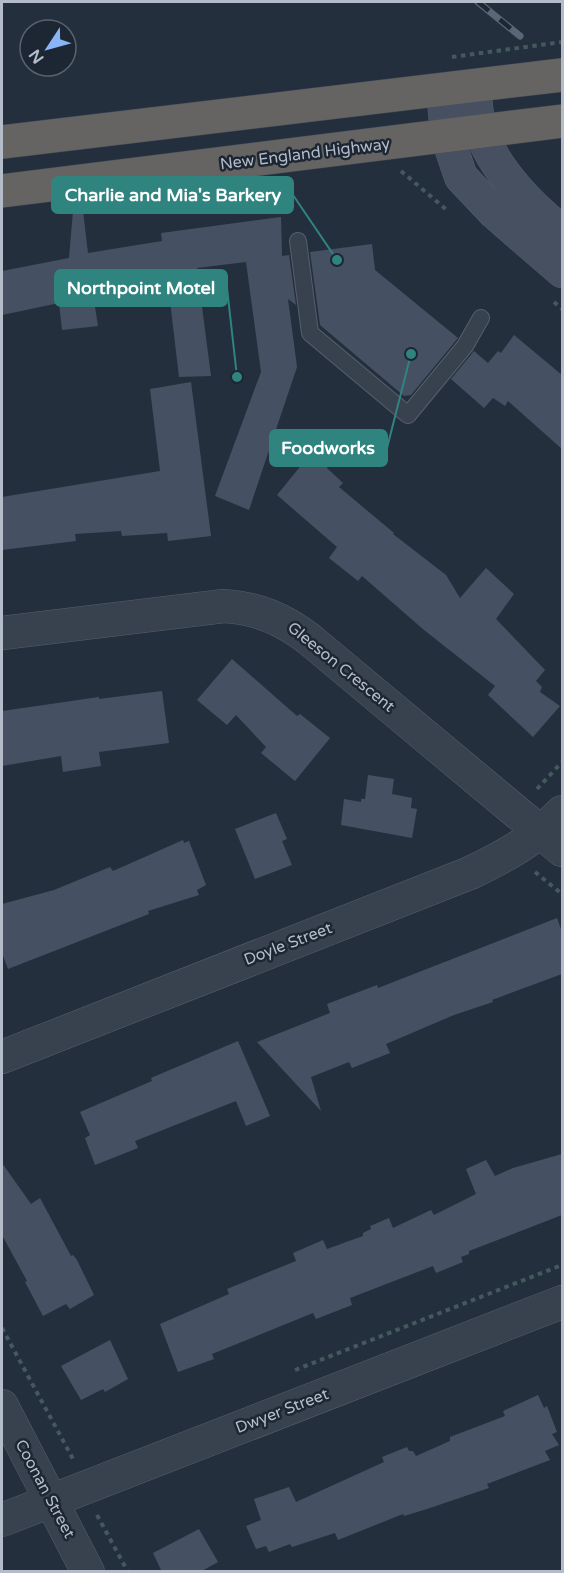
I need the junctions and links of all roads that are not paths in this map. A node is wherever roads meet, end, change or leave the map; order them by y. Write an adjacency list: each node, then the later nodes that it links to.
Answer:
1 (562, 75): 2 (highway)
2 (468, 87): 4 (main road); 5 (main road); 6 (highway)
3 (549, 123): 4 (highway, New England Highway)
4 (481, 131): 5 (highway, New England Highway); 8 (main road)
5 (447, 136): 7 (highway, New England Highway); 10 (main road)
6 (2, 142)
7 (2, 191)
8 (562, 232)
9 (298, 241): 11 (lane)
10 (562, 271)
11 (481, 318)
12 (2, 633): 13 (street, Gleeson Crescent)
13 (555, 831): 14 (street, Doyle Street)
14 (2, 1057)
15 (562, 1302): 17 (street, Dwyer Street)
16 (2, 1406): 17 (street, Coonan Street)
17 (51, 1501): 18 (street, Dwyer Street); 19 (street, Coonan Street)
18 (2, 1520)
19 (88, 1572)

